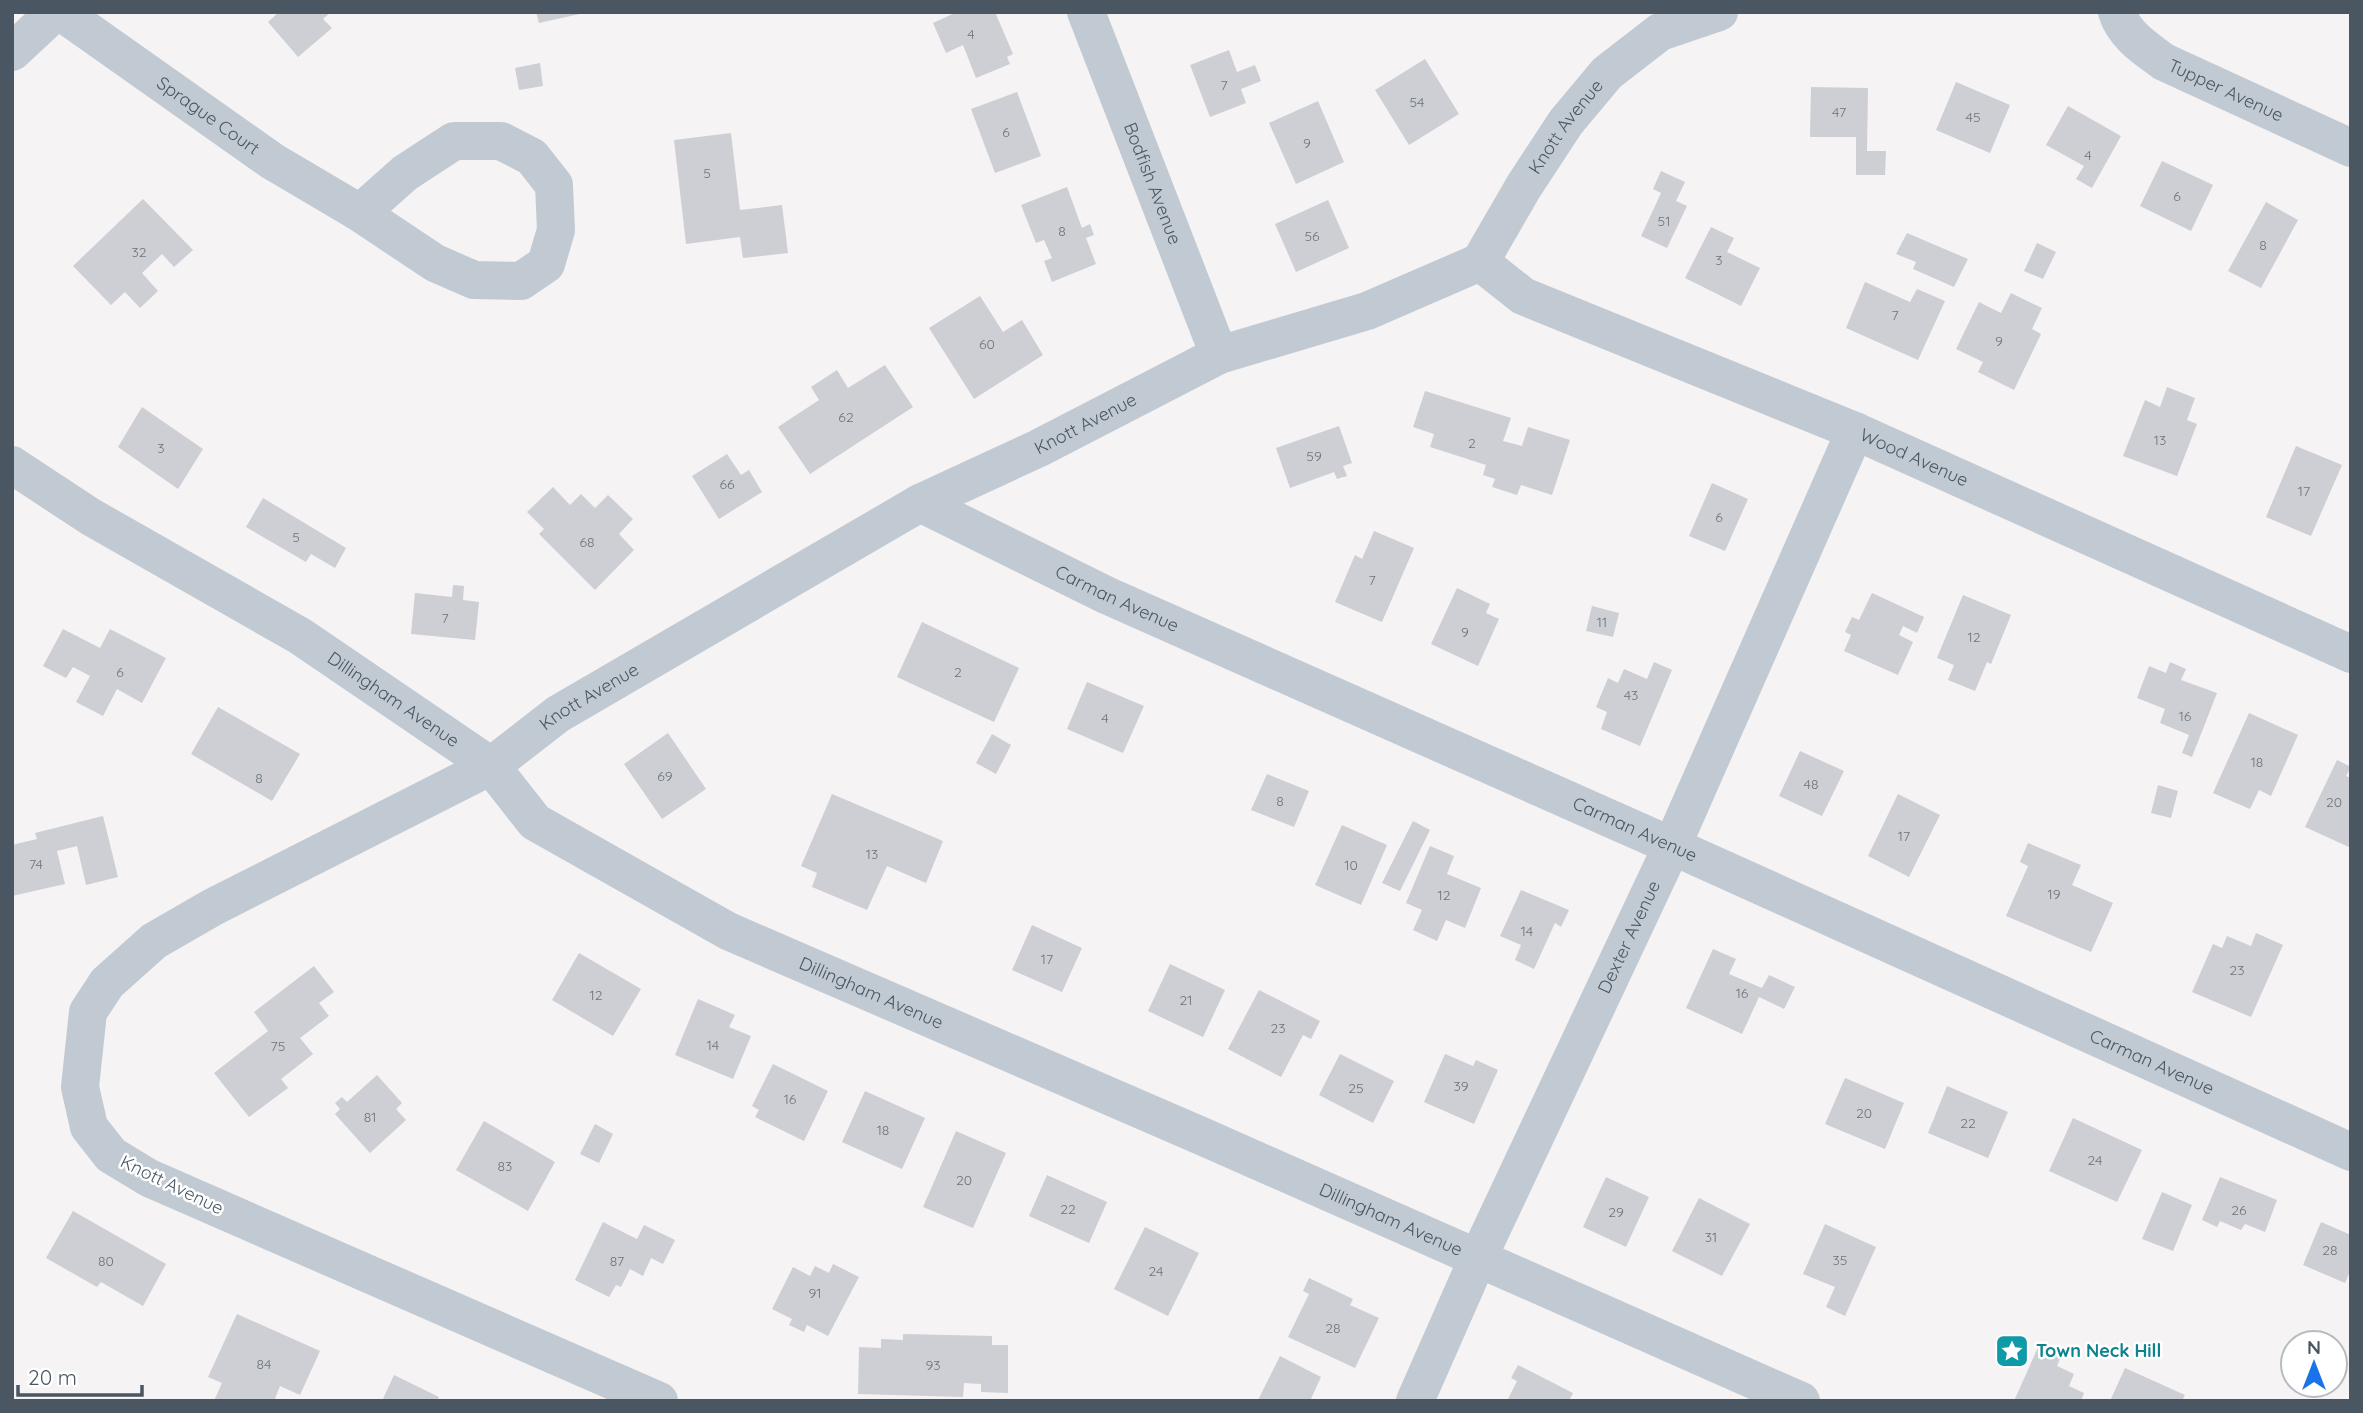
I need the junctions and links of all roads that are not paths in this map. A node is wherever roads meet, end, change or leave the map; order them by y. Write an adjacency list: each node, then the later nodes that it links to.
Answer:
1 (55, 12): 6 (street)
2 (61, 12): 8 (street, Sprague Court)
3 (1086, 12): 10 (street, Bodfish Avenue)
4 (1719, 12): 9 (street, Knott Avenue)
5 (2117, 12): 7 (street, Tupper Avenue)
6 (12, 52)
7 (2351, 148)
8 (360, 213): 8 (street, Sprague Court)
9 (1480, 262): 10 (street, Knott Avenue); 11 (street, Wood Avenue)
10 (1219, 355): 13 (street, Knott Avenue)
11 (1855, 431): 14 (street, Wood Avenue); 16 (street, Dexter Avenue)
12 (12, 465): 15 (street, Dillingham Avenue)
13 (920, 503): 15 (street, Knott Avenue); 16 (street, Carman Avenue)
14 (2351, 654)
15 (491, 766): 18 (street, Dillingham Avenue); 19 (street, Knott Avenue)
16 (1672, 846): 17 (street, Carman Avenue); 18 (street, Dexter Avenue)
17 (2351, 1152)
18 (1478, 1258): 20 (street, Dexter Avenue); 21 (street, Dillingham Avenue)
19 (659, 1401)
20 (1415, 1401)
21 (1801, 1401)

